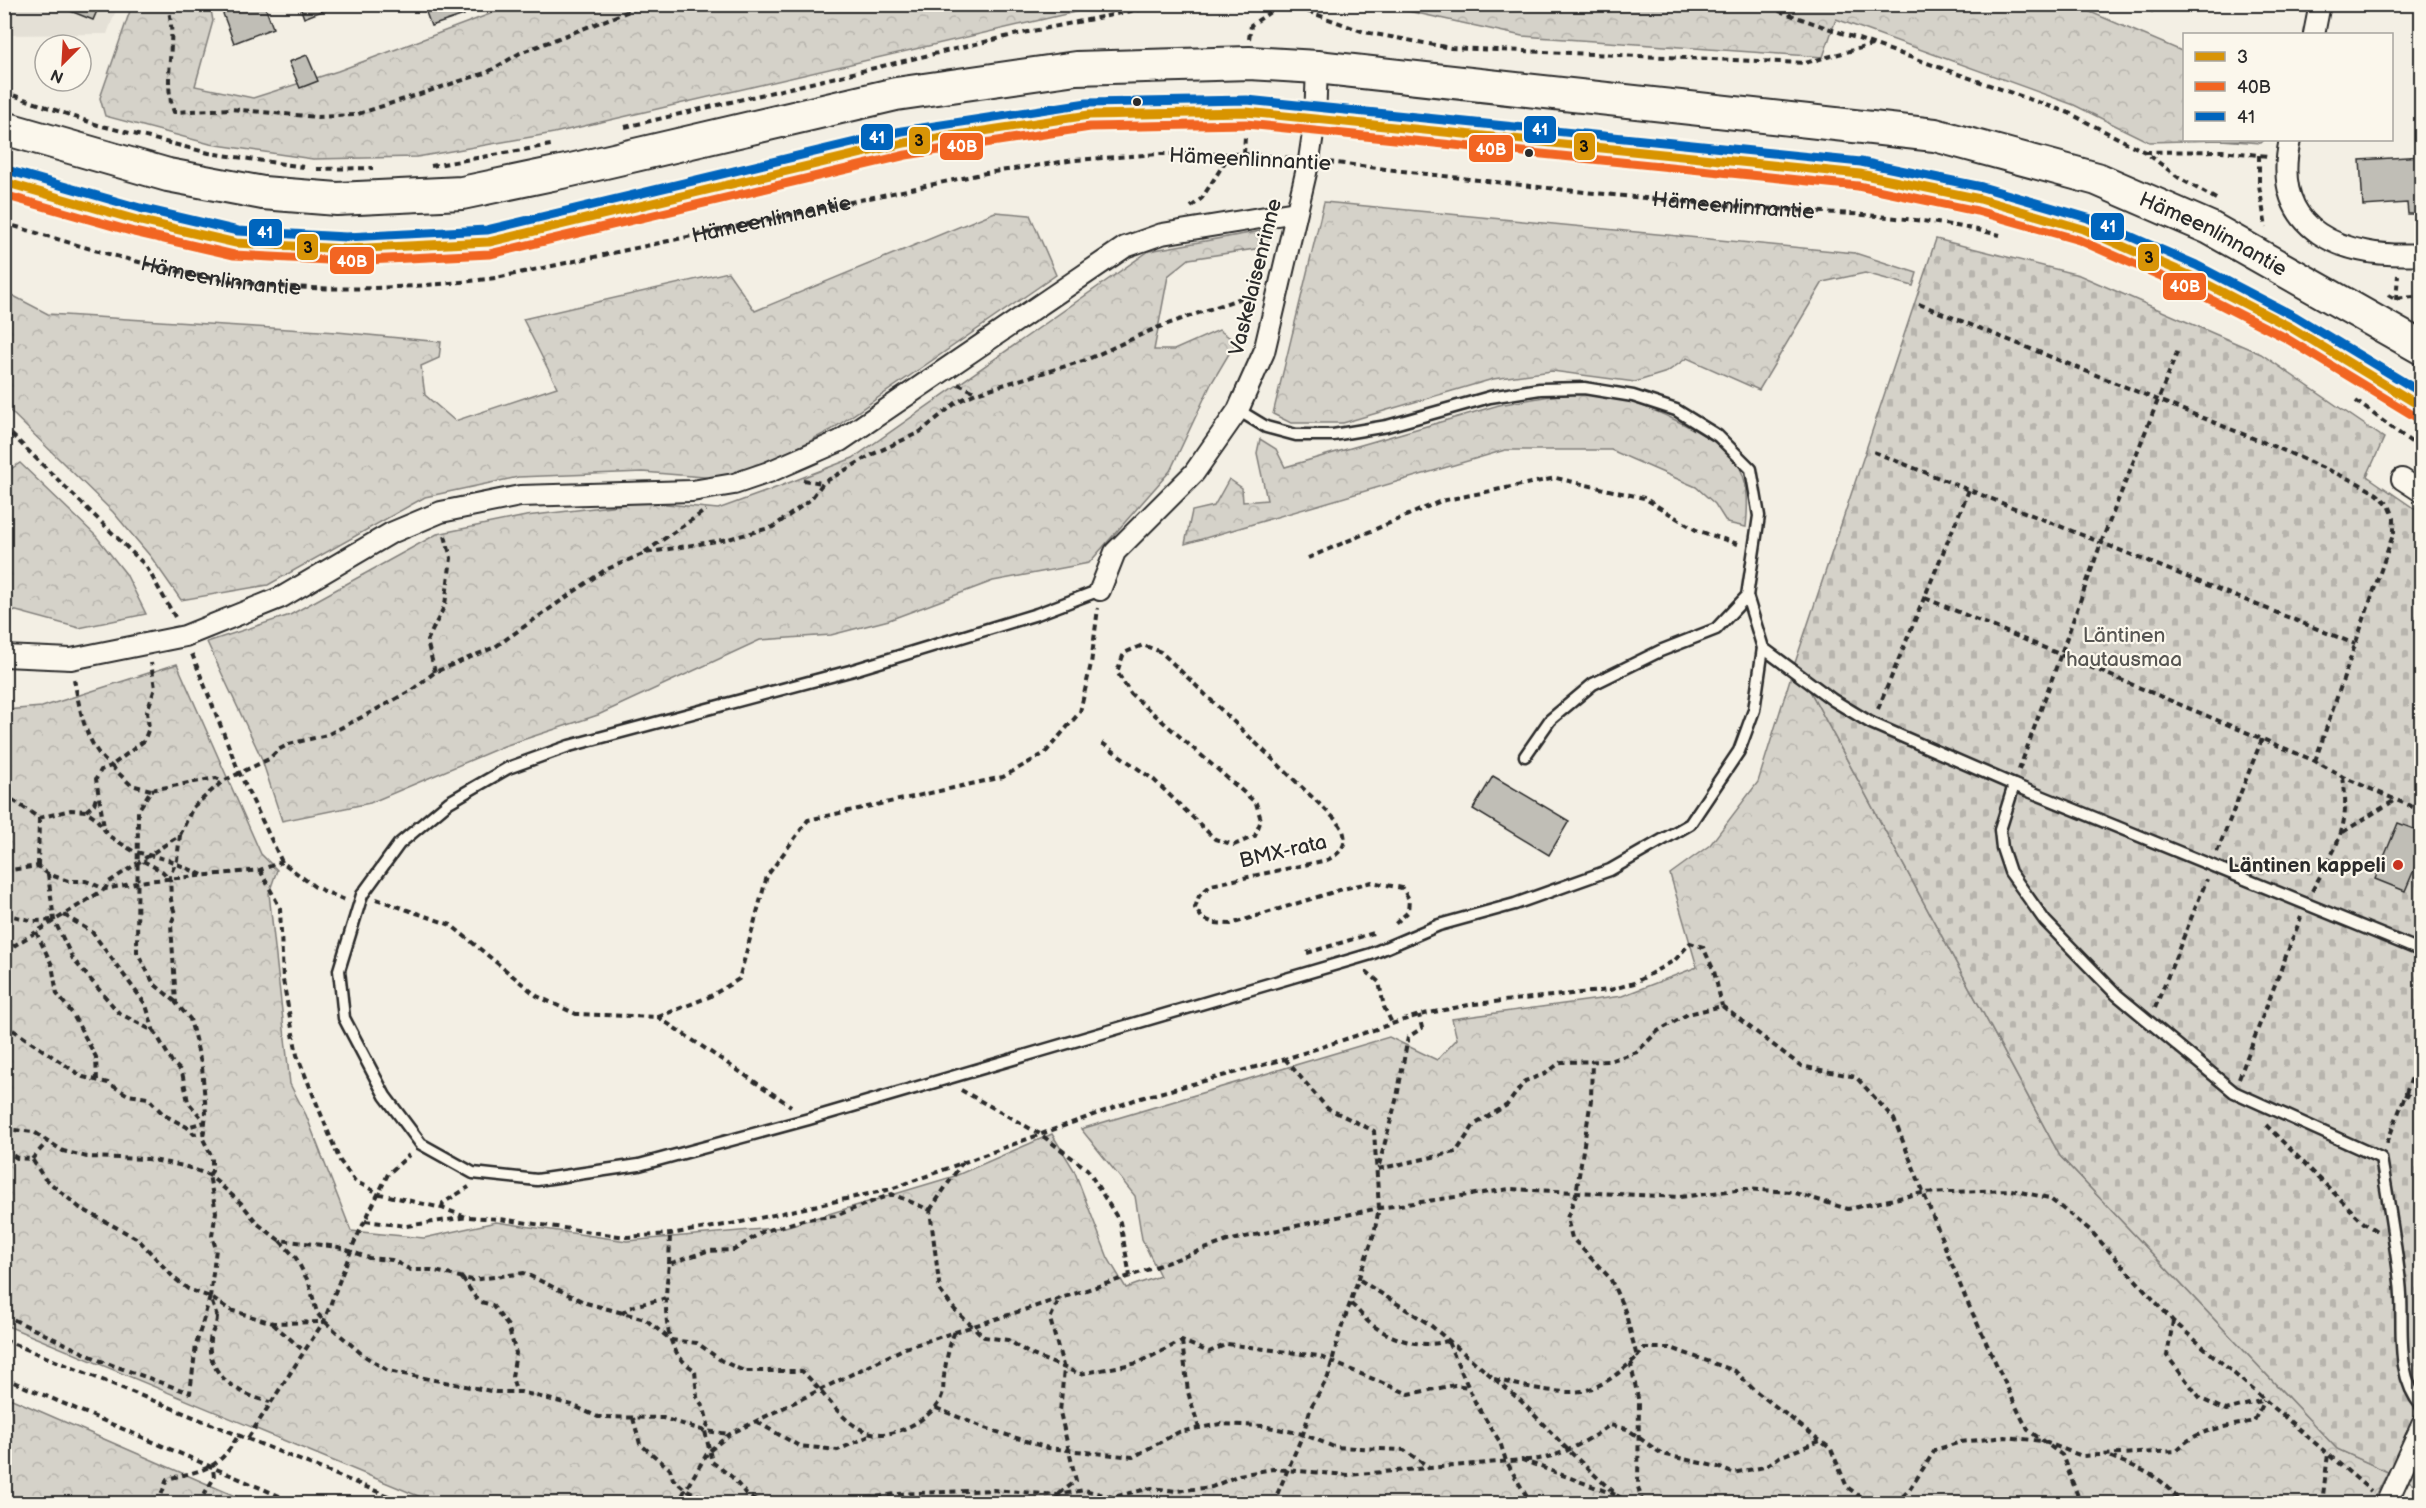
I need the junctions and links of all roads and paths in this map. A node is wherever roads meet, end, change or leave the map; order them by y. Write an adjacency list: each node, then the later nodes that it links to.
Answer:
1 (167, 4): 2 (path)
2 (653, 4)
3 (1166, 4): 15 (path)
4 (1282, 4): 9 (path)
5 (1288, 4): 10 (path)
6 (1759, 4): 10 (path)
7 (2320, 4): 8 (street)
8 (2314, 33)
9 (1249, 39)
10 (1873, 45): 18 (path)
11 (1317, 67): 13 (street, Vaskelaisenrinne); 14 (main road, Hämeenlinnantie); 38 (main road, Hämeenlinnantie)
12 (4, 92): 23 (path)
13 (1315, 120): 21 (street, Vaskelaisenrinne); 24 (main road, Hämeenlinnantie); 42 (main road, Hämeenlinnantie)
14 (4, 128)
15 (616, 130)
16 (559, 143): 22 (path)
17 (2288, 149): 20 (path); 33 (street)
18 (2145, 152): 20 (path); 25 (path)
19 (1230, 154): 21 (path, Hämeenlinnantie); 28 (path, Hämeenlinnantie); 30 (path)
20 (2259, 155): 29 (path)
21 (1309, 160): 26 (street, Vaskelaisenrinne); 32 (path, Hämeenlinnantie)
22 (430, 166)
23 (383, 168)
24 (4, 182)
25 (2218, 200)
26 (1296, 212): 30 (street); 34 (street, Vaskelaisenrinne)
27 (2256, 222): 29 (path)
28 (4, 223)
29 (2266, 228): 31 (path)
30 (1162, 234): 48 (street)
31 (2276, 234)
32 (2010, 237)
33 (2421, 254)
34 (1281, 284): 43 (street, Vaskelaisenrinne); 54 (path)
35 (2385, 294): 36 (path)
36 (2421, 296)
37 (1919, 304): 41 (path)
38 (2421, 348)
39 (2178, 350): 41 (path)
40 (2349, 396): 45 (path)
41 (2159, 399): 52 (path); 60 (path)
42 (2421, 407)
43 (1238, 411): 53 (lane); 56 (street, Vaskelaisenrinne)
44 (4, 427): 59 (path)
45 (2421, 450)
46 (1874, 452): 49 (path)
47 (2402, 479): 50 (street)
48 (734, 484): 51 (street); 54 (path)
49 (1969, 490): 52 (path); 58 (path)
50 (2421, 492)
51 (441, 512): 59 (street); 66 (path)
52 (2101, 543): 60 (path); 63 (path)
53 (1753, 550): 55 (path); 57 (lane)
54 (645, 553): 66 (path)
55 (1308, 558)
56 (1100, 590): 100 (lane); 115 (path)
57 (1747, 596): 62 (lane); 69 (lane)
58 (1925, 598): 63 (path); 67 (path)
59 (185, 636): 61 (street); 72 (path)
60 (2355, 644): 70 (path)
61 (148, 645): 65 (street); 71 (path)
62 (1763, 648): 67 (lane); 111 (lane)
63 (2060, 655): 70 (path); 75 (path)
64 (4, 656): 65 (street)
65 (71, 659): 71 (path)
66 (435, 672): 72 (path)
67 (1871, 723): 75 (lane)
68 (1102, 743): 105 (path, BMX-rata)
69 (1525, 756)
70 (2315, 761): 73 (path)
71 (111, 766): 76 (path); 77 (path)
72 (239, 772): 74 (path); 89 (path)
73 (2343, 777): 79 (path); 84 (path)
74 (223, 781): 76 (path); 85 (path)
75 (2014, 785): 101 (lane); 124 (lane)
76 (151, 790): 86 (path)
77 (97, 793): 81 (path); 83 (path)
78 (4, 794): 82 (path)
79 (2396, 800): 80 (path); 84 (path)
80 (2421, 811)
81 (86, 812): 82 (path); 83 (path)
82 (39, 818): 92 (path)
83 (104, 828): 86 (path)
84 (2343, 832): 101 (path)
85 (180, 835): 87 (path); 90 (path)
86 (139, 852): 87 (path); 91 (path)
87 (150, 854): 88 (path); 90 (path)
88 (143, 861): 91 (path); 97 (path)
89 (282, 862): 93 (path); 100 (path)
90 (176, 863): 96 (path); 97 (path)
91 (138, 865): 98 (path); 99 (path)
92 (38, 867): 94 (path); 95 (path)
93 (260, 870): 96 (path); 143 (path)
94 (4, 871)
95 (48, 874): 99 (path); 104 (path)
96 (206, 876): 97 (path)
97 (171, 881): 98 (path); 112 (path)
98 (138, 883): 99 (path); 112 (path)
99 (105, 889): 103 (path)
100 (360, 900): 115 (path); 134 (lane)
101 (2306, 904): 108 (lane); 124 (path)
102 (4, 914): 104 (path)
103 (63, 915): 104 (path); 118 (path)
104 (54, 920): 107 (path); 118 (path)
105 (1392, 926)
106 (1386, 929): 110 (path)
107 (36, 932): 109 (path); 123 (path)
108 (2421, 951)
109 (4, 952)
110 (1301, 955)
111 (1347, 962): 117 (path); 122 (lane)
112 (176, 1003): 128 (path)
113 (1722, 1006): 114 (path); 121 (path); 142 (path)
114 (1419, 1015): 117 (path); 139 (path)
115 (658, 1017): 127 (path)
116 (4, 1024): 123 (path)
117 (1393, 1025): 120 (path)
118 (154, 1032): 128 (path)
119 (2421, 1051): 125 (path)
120 (1284, 1059): 132 (path); 139 (path)
121 (1592, 1060): 139 (path); 144 (path)
122 (942, 1079): 127 (lane); 132 (path)
123 (97, 1081): 129 (path)
124 (2234, 1092): 136 (lane); 152 (path)
125 (2404, 1094): 126 (path); 136 (path)
126 (2421, 1101)
127 (809, 1119): 140 (lane)
128 (205, 1122): 129 (path); 131 (path)
129 (187, 1127): 131 (path)
130 (4, 1129): 133 (path)
131 (204, 1132): 141 (path)
132 (1040, 1134): 138 (path); 155 (path)
133 (47, 1142): 137 (path); 141 (path)
134 (421, 1144): 140 (lane); 143 (path)
135 (4, 1150): 137 (path)
136 (2381, 1158): 152 (lane)
137 (32, 1159): 158 (path)
138 (962, 1162): 147 (path); 150 (path)
139 (1378, 1168): 146 (path)
140 (486, 1174): 145 (path)
141 (209, 1175): 151 (path); 158 (path)
142 (1922, 1193): 144 (path); 164 (path); 198 (path)
143 (380, 1194): 145 (path); 149 (path)
144 (1576, 1194): 146 (path); 174 (path)
145 (442, 1208): 148 (path)
146 (1379, 1208): 155 (path); 157 (path)
147 (930, 1210): 154 (path); 167 (path)
148 (468, 1217): 149 (path); 150 (path)
149 (365, 1221): 153 (path)
150 (670, 1234): 154 (path)
151 (279, 1240): 153 (path); 165 (path)
152 (2396, 1244): 184 (lane)
153 (350, 1252): 156 (path); 165 (path)
154 (669, 1264): 160 (path)
155 (1130, 1276): 159 (path)
156 (461, 1277): 163 (path); 181 (path)
157 (1360, 1280): 161 (path); 172 (path)
158 (210, 1297): 162 (path); 166 (path); 183 (path)
159 (1060, 1297): 167 (path); 176 (path)
160 (665, 1298): 163 (path); 170 (path)
161 (1351, 1304): 172 (path); 175 (path)
162 (4, 1314)
163 (621, 1315): 170 (path)
164 (2173, 1321): 182 (path); 182 (path)
165 (324, 1322): 166 (path); 173 (path); 181 (path)
166 (273, 1323): 173 (path)
167 (971, 1325): 168 (path); 176 (path)
168 (956, 1330): 180 (path); 185 (path)
169 (4, 1340): 191 (path)
170 (671, 1340): 180 (path); 190 (path)
171 (1182, 1341): 175 (path); 176 (path); 189 (path)
172 (1447, 1341): 178 (path); 179 (path)
173 (304, 1351): 183 (path)
174 (1637, 1357): 178 (path); 196 (path); 197 (path)
175 (1333, 1361): 179 (path); 194 (path)
176 (1064, 1369): 200 (path)
177 (4, 1378): 206 (path)
178 (1494, 1379): 199 (path)
179 (1468, 1387): 205 (path)
180 (822, 1389): 187 (path); 193 (path)
181 (516, 1391): 186 (path)
182 (2264, 1400): 202 (path); 203 (path)
183 (270, 1402): 195 (path)
184 (2421, 1407)
185 (936, 1408): 193 (path); 200 (path)
186 (633, 1418): 190 (path); 209 (path)
187 (757, 1422): 192 (path); 193 (path)
188 (2421, 1425): 215 (street)
189 (1199, 1428): 194 (path); 200 (path)
190 (705, 1431): 192 (path); 201 (path)
191 (239, 1434): 195 (path); 206 (path)
192 (730, 1434): 201 (path)
193 (875, 1434)
194 (1303, 1434): 207 (path); 208 (path)
195 (248, 1438): 211 (path)
196 (1638, 1438): 197 (path); 199 (path); 228 (path)
197 (1821, 1441): 229 (path)
198 (2042, 1441): 203 (path); 230 (path); 231 (path)
199 (1567, 1449): 204 (path); 213 (path)
200 (1070, 1450): 212 (path)
201 (708, 1452): 209 (path); 214 (path)
202 (2328, 1453): 215 (path); 233 (path)
203 (2108, 1456): 232 (path)
204 (1522, 1460): 205 (path); 213 (path)
205 (1506, 1461): 207 (path); 226 (path)
206 (213, 1467): 216 (path); 217 (path); 218 (path)
207 (1429, 1467): 208 (path)
208 (1287, 1468): 212 (path); 225 (path)
209 (685, 1489): 221 (path); 222 (path)
210 (1050, 1493): 212 (path); 214 (path); 224 (path)
211 (388, 1495): 219 (path); 220 (path)
212 (1058, 1495)
213 (1616, 1495): 227 (path)
214 (756, 1500): 223 (path)
215 (2382, 1500)
216 (158, 1503)
217 (198, 1503)
218 (298, 1503)
219 (384, 1503)
220 (408, 1503)
221 (677, 1503)
222 (718, 1503)
223 (731, 1503)
224 (1046, 1503)
225 (1273, 1503)
226 (1532, 1503)
227 (1632, 1503)
228 (1643, 1503)
229 (1870, 1503)
230 (1895, 1503)
231 (2081, 1503)
232 (2180, 1503)
233 (2322, 1503)

